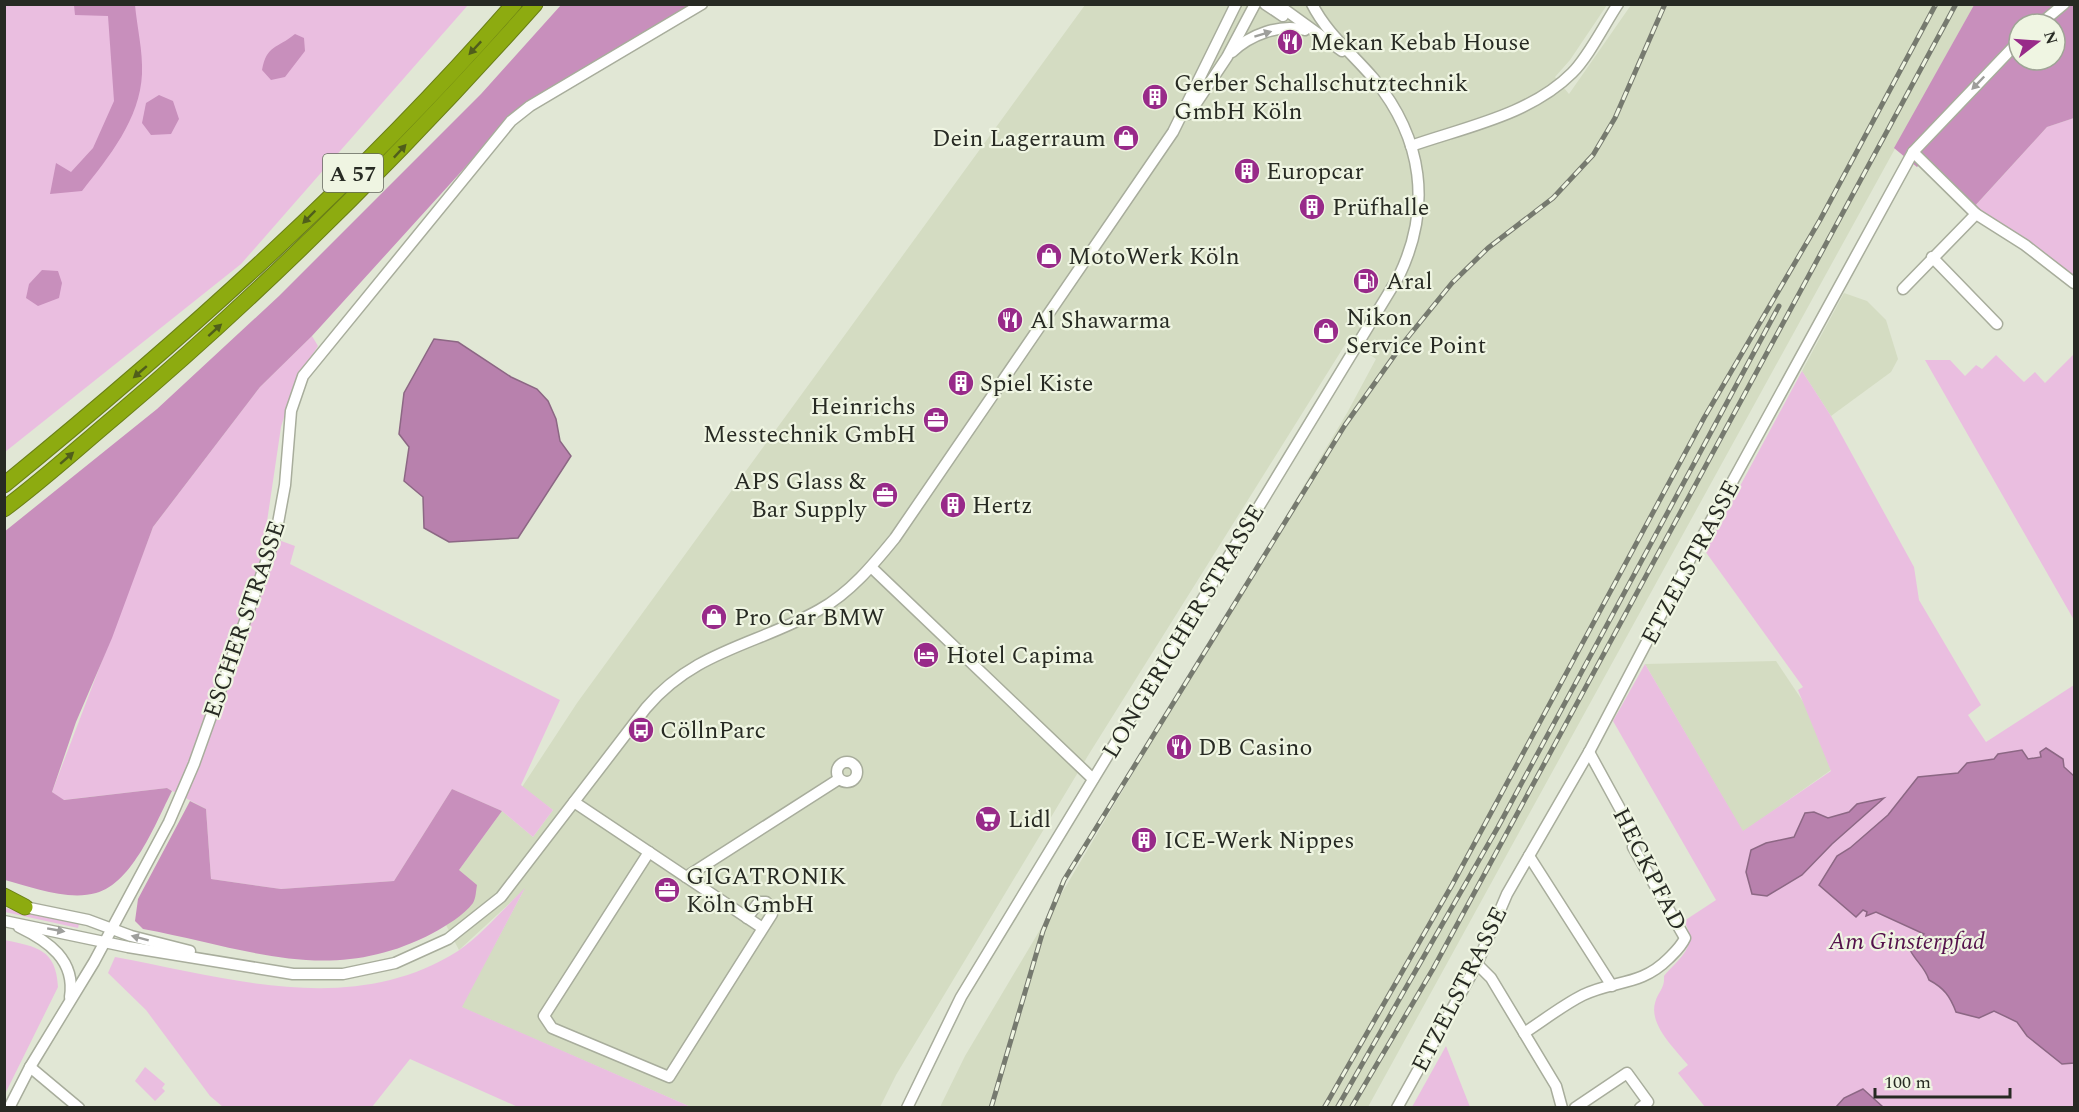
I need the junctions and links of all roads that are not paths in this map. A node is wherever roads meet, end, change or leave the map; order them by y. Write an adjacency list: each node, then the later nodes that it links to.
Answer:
1 (514, 4): 24 (highway, A 57, one-way to 24)
2 (535, 4): 25 (highway, A 57, one-way to 2)
3 (702, 4): 41 (street, ESCHER STRASSE)
4 (1242, 4): 10 (street)
5 (1255, 4): 14 (street)
6 (1265, 4): 11 (street, LONGERICHER STRASSE)
7 (1277, 4): 12 (street, LONGERICHER STRASSE)
8 (1312, 4): 15 (street, LONGERICHER STRASSE)
9 (1618, 4): 17 (street)
10 (1234, 9): 16 (street)
11 (1305, 30): 12 (street, LONGERICHER STRASSE); 14 (street, LONGERICHER STRASSE, one-way to 11)
12 (1318, 34): 15 (street, LONGERICHER STRASSE)
13 (2007, 54): 18 (street, ETZELSTRASSE, one-way to 18)
14 (1227, 57): 16 (street)
15 (1355, 60): 17 (street, LONGERICHER STRASSE)
16 (1173, 132): 28 (street)
17 (1411, 146): 31 (street, LONGERICHER STRASSE)
18 (1913, 152): 19 (street); 29 (street, ETZELSTRASSE)
19 (1976, 214): 20 (street); 21 (street)
20 (1932, 257): 22 (street); 23 (street)
21 (2074, 283)
22 (1904, 289)
23 (1997, 324)
24 (4, 485)
25 (23, 496): 26 (highway, A 57); 27 (highway)
26 (4, 509)
27 (4, 514)
28 (871, 567): 31 (street); 32 (street)
29 (1589, 752): 34 (street, ETZELSTRASSE); 46 (street, HECKPFAD)
30 (839, 779): 35 (street)
31 (1093, 779): 52 (street, LONGERICHER STRASSE)
32 (574, 802): 33 (street); 44 (street)
33 (649, 852): 35 (street); 42 (street)
34 (1529, 856): 45 (street, ETZELSTRASSE); 46 (street)
35 (686, 877): 39 (street)
36 (4, 896): 38 (highway)
37 (4, 902): 38 (street)
38 (26, 907): 41 (street)
39 (747, 918): 42 (street); 42 (street)
40 (5, 921): 43 (street, one-way to 43); 47 (street)
41 (111, 927): 43 (street, ESCHER STRASSE); 44 (street, one-way to 41)
42 (761, 927)
43 (105, 941): 44 (street); 47 (street, ESCHER STRASSE)
44 (237, 964)
45 (1477, 964): 48 (street); 53 (street, ETZELSTRASSE)
46 (1612, 986): 48 (street, HECKPFAD)
47 (69, 1003): 49 (street, ESCHER STRASSE)
48 (1524, 1033): 54 (street)
49 (30, 1067): 50 (street, ESCHER STRASSE); 51 (street)
50 (9, 1107)
51 (80, 1107)
52 (907, 1107)
53 (1397, 1107)
54 (1562, 1107)
55 (1575, 1107): 56 (street)
56 (1640, 1107)

